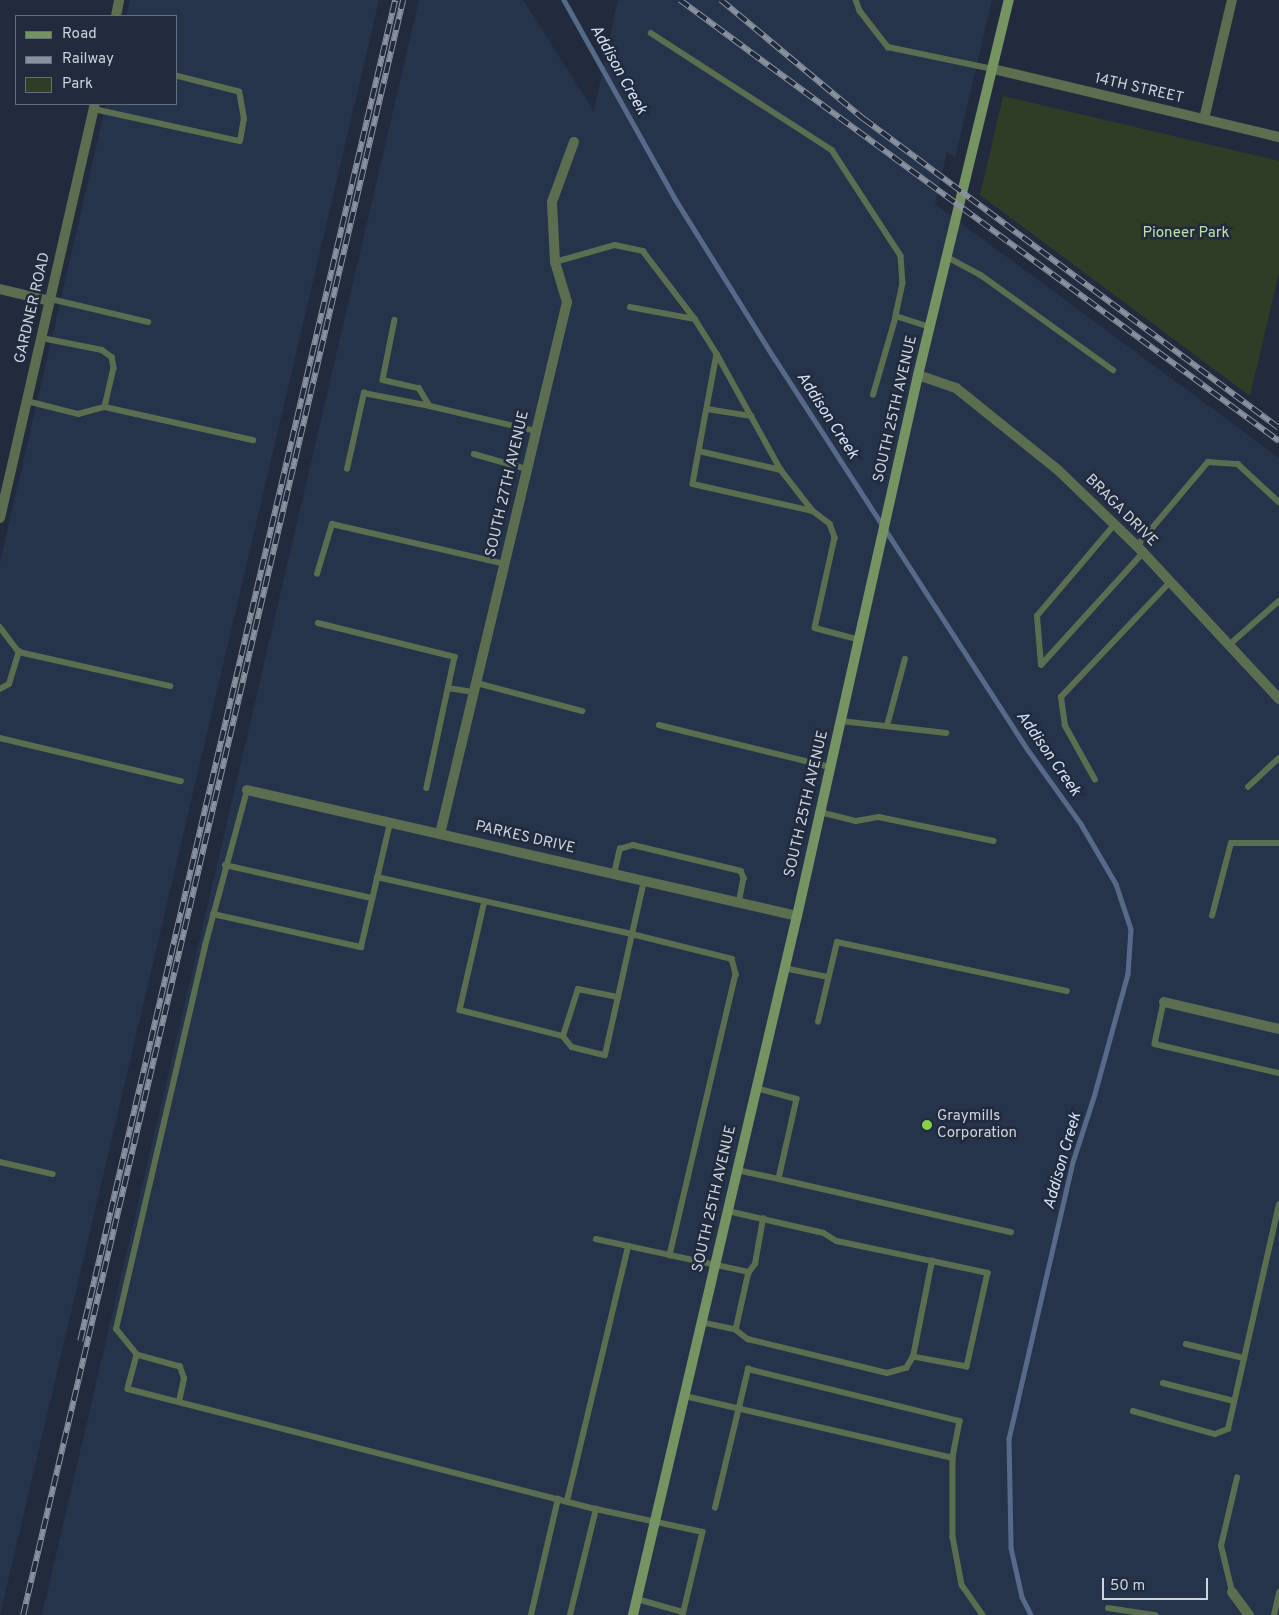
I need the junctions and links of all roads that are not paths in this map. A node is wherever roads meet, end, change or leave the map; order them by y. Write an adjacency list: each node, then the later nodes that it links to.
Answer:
1 (119, 0): 5 (street)
2 (856, 0): 7 (lane)
3 (1009, 0): 7 (main road, SOUTH 25TH AVENUE)
4 (1232, 0): 10 (street)
5 (116, 15)
6 (651, 33): 18 (lane)
7 (993, 69): 10 (street, 14TH STREET); 13 (main road, SOUTH 25TH AVENUE)
8 (178, 77): 9 (lane)
9 (95, 106): 16 (street, GARDNER ROAD)
10 (1204, 119): 11 (street, 14TH STREET)
11 (1279, 136)
12 (574, 142): 14 (street, SOUTH 27TH AVENUE)
13 (947, 257): 22 (main road, SOUTH 25TH AVENUE); 25 (lane)
14 (555, 262): 19 (lane); 33 (street, SOUTH 27TH AVENUE)
15 (0, 289): 16 (street)
16 (51, 300): 21 (lane); 23 (street, GARDNER ROAD)
17 (630, 307): 19 (lane)
18 (896, 316): 22 (lane); 27 (lane)
19 (695, 319): 24 (lane)
20 (395, 320): 29 (lane)
21 (148, 322)
22 (930, 327): 26 (main road, SOUTH 25TH AVENUE)
23 (42, 338): 28 (street, GARDNER ROAD); 30 (lane)
24 (717, 354): 31 (lane); 32 (lane)
25 (1113, 370)
26 (918, 374): 43 (street, BRAGA DRIVE); 51 (main road, SOUTH 25TH AVENUE)
27 (874, 395)
28 (27, 401): 30 (lane); 42 (street, GARDNER ROAD)
29 (430, 406): 33 (lane); 37 (lane)
30 (105, 407): 34 (lane)
31 (707, 409): 32 (lane); 35 (lane)
32 (751, 416): 39 (lane)
33 (536, 431): 38 (street, SOUTH 27TH AVENUE)
34 (253, 440)
35 (699, 451): 39 (lane); 41 (lane)
36 (474, 454): 38 (lane)
37 (347, 469)
38 (527, 469): 45 (street, SOUTH 27TH AVENUE)
39 (782, 470): 41 (lane)
40 (1279, 502): 44 (lane)
41 (813, 511): 51 (lane)
42 (0, 518)
43 (1115, 524): 44 (street, BRAGA DRIVE); 44 (lane)
44 (1140, 550): 47 (street, BRAGA DRIVE)
45 (505, 564): 46 (lane); 57 (street, SOUTH 27TH AVENUE)
46 (317, 574)
47 (1170, 582): 52 (street, BRAGA DRIVE); 69 (lane)
48 (1279, 602): 52 (lane)
49 (318, 623): 56 (lane)
50 (0, 626): 53 (lane)
51 (860, 640): 61 (main road, SOUTH 25TH AVENUE)
52 (1229, 645): 59 (street, BRAGA DRIVE)
53 (19, 652): 55 (lane); 58 (lane)
54 (905, 659): 63 (lane)
55 (170, 686)
56 (448, 688): 57 (lane); 71 (lane)
57 (475, 688): 60 (lane); 75 (street, SOUTH 27TH AVENUE)
58 (0, 689)
59 (1279, 699)
60 (582, 711)
61 (841, 720): 63 (lane); 67 (main road, SOUTH 25TH AVENUE)
62 (659, 725): 67 (lane)
63 (887, 726): 64 (lane)
64 (946, 733)
65 (0, 738): 68 (lane)
66 (1279, 758): 70 (lane)
67 (830, 767): 73 (main road, SOUTH 25TH AVENUE)
68 (181, 780)
69 (1095, 780)
70 (1248, 787)
71 (427, 788)
72 (247, 790): 74 (street, PARKES DRIVE); 78 (lane)
73 (820, 812): 76 (lane); 86 (main road, SOUTH 25TH AVENUE)
74 (390, 823): 75 (street, PARKES DRIVE); 80 (lane)
75 (440, 834): 79 (street, PARKES DRIVE)
76 (994, 841)
77 (1279, 843): 87 (lane)
78 (225, 865): 82 (lane); 85 (lane)
79 (614, 874): 81 (street, PARKES DRIVE); 84 (lane)
80 (377, 877): 82 (lane); 83 (lane)
81 (644, 881): 84 (street, PARKES DRIVE); 88 (lane)
82 (372, 898): 85 (lane)
83 (485, 901): 88 (lane); 96 (lane)
84 (739, 903): 86 (street, PARKES DRIVE)
85 (213, 914): 116 (lane)
86 (796, 916): 89 (main road, SOUTH 25TH AVENUE)
87 (1212, 916)
88 (632, 934): 92 (lane); 109 (lane)
89 (784, 968): 90 (lane); 98 (main road, SOUTH 25TH AVENUE)
90 (828, 977): 91 (lane); 94 (lane)
91 (1067, 992)
92 (618, 997): 96 (lane); 96 (lane)
93 (1164, 1002): 95 (street); 97 (lane)
94 (818, 1022)
95 (1279, 1029)
96 (563, 1036)
97 (1279, 1074)
98 (756, 1088): 100 (main road, SOUTH 25TH AVENUE); 102 (lane)
99 (0, 1162): 101 (lane)
100 (737, 1170): 102 (lane); 104 (main road, SOUTH 25TH AVENUE)
101 (53, 1174)
102 (779, 1179): 106 (lane)
103 (1279, 1205): 118 (lane)
104 (728, 1211): 105 (lane); 111 (main road, SOUTH 25TH AVENUE)
105 (763, 1219): 110 (lane); 112 (lane)
106 (1011, 1232)
107 (596, 1239): 108 (lane)
108 (628, 1246): 109 (lane); 128 (lane)
109 (670, 1255): 111 (lane)
110 (932, 1261): 117 (lane); 117 (lane)
111 (715, 1266): 112 (lane); 113 (main road, SOUTH 25TH AVENUE)
112 (749, 1272): 114 (lane)
113 (702, 1323): 114 (lane); 120 (main road, SOUTH 25TH AVENUE)
114 (736, 1330): 117 (lane)
115 (1186, 1344): 118 (lane)
116 (137, 1355): 122 (lane); 122 (lane)
117 (913, 1357)
118 (1244, 1358): 121 (lane)
119 (1163, 1383): 121 (lane)
120 (685, 1396): 123 (lane); 131 (main road, SOUTH 25TH AVENUE)
121 (1234, 1401): 124 (lane)
122 (179, 1402): 127 (lane)
123 (738, 1409): 125 (lane); 125 (lane); 130 (lane)
124 (1133, 1411)
125 (953, 1458): 140 (lane)
126 (1237, 1478): 132 (lane)
127 (558, 1499): 128 (lane); 137 (lane)
128 (567, 1501): 129 (lane)
129 (596, 1508): 131 (lane); 138 (lane)
130 (716, 1508)
131 (655, 1522): 134 (main road, SOUTH 25TH AVENUE); 136 (lane)
132 (1232, 1592): 142 (street)
133 (1279, 1593): 143 (lane)
134 (637, 1599): 136 (lane); 139 (main road, SOUTH 25TH AVENUE)
135 (1108, 1608): 141 (lane)
136 (683, 1613)
137 (531, 1615)
138 (570, 1615)
139 (633, 1615)
140 (983, 1615)
141 (1155, 1615)
142 (1249, 1615)
143 (1274, 1615)

